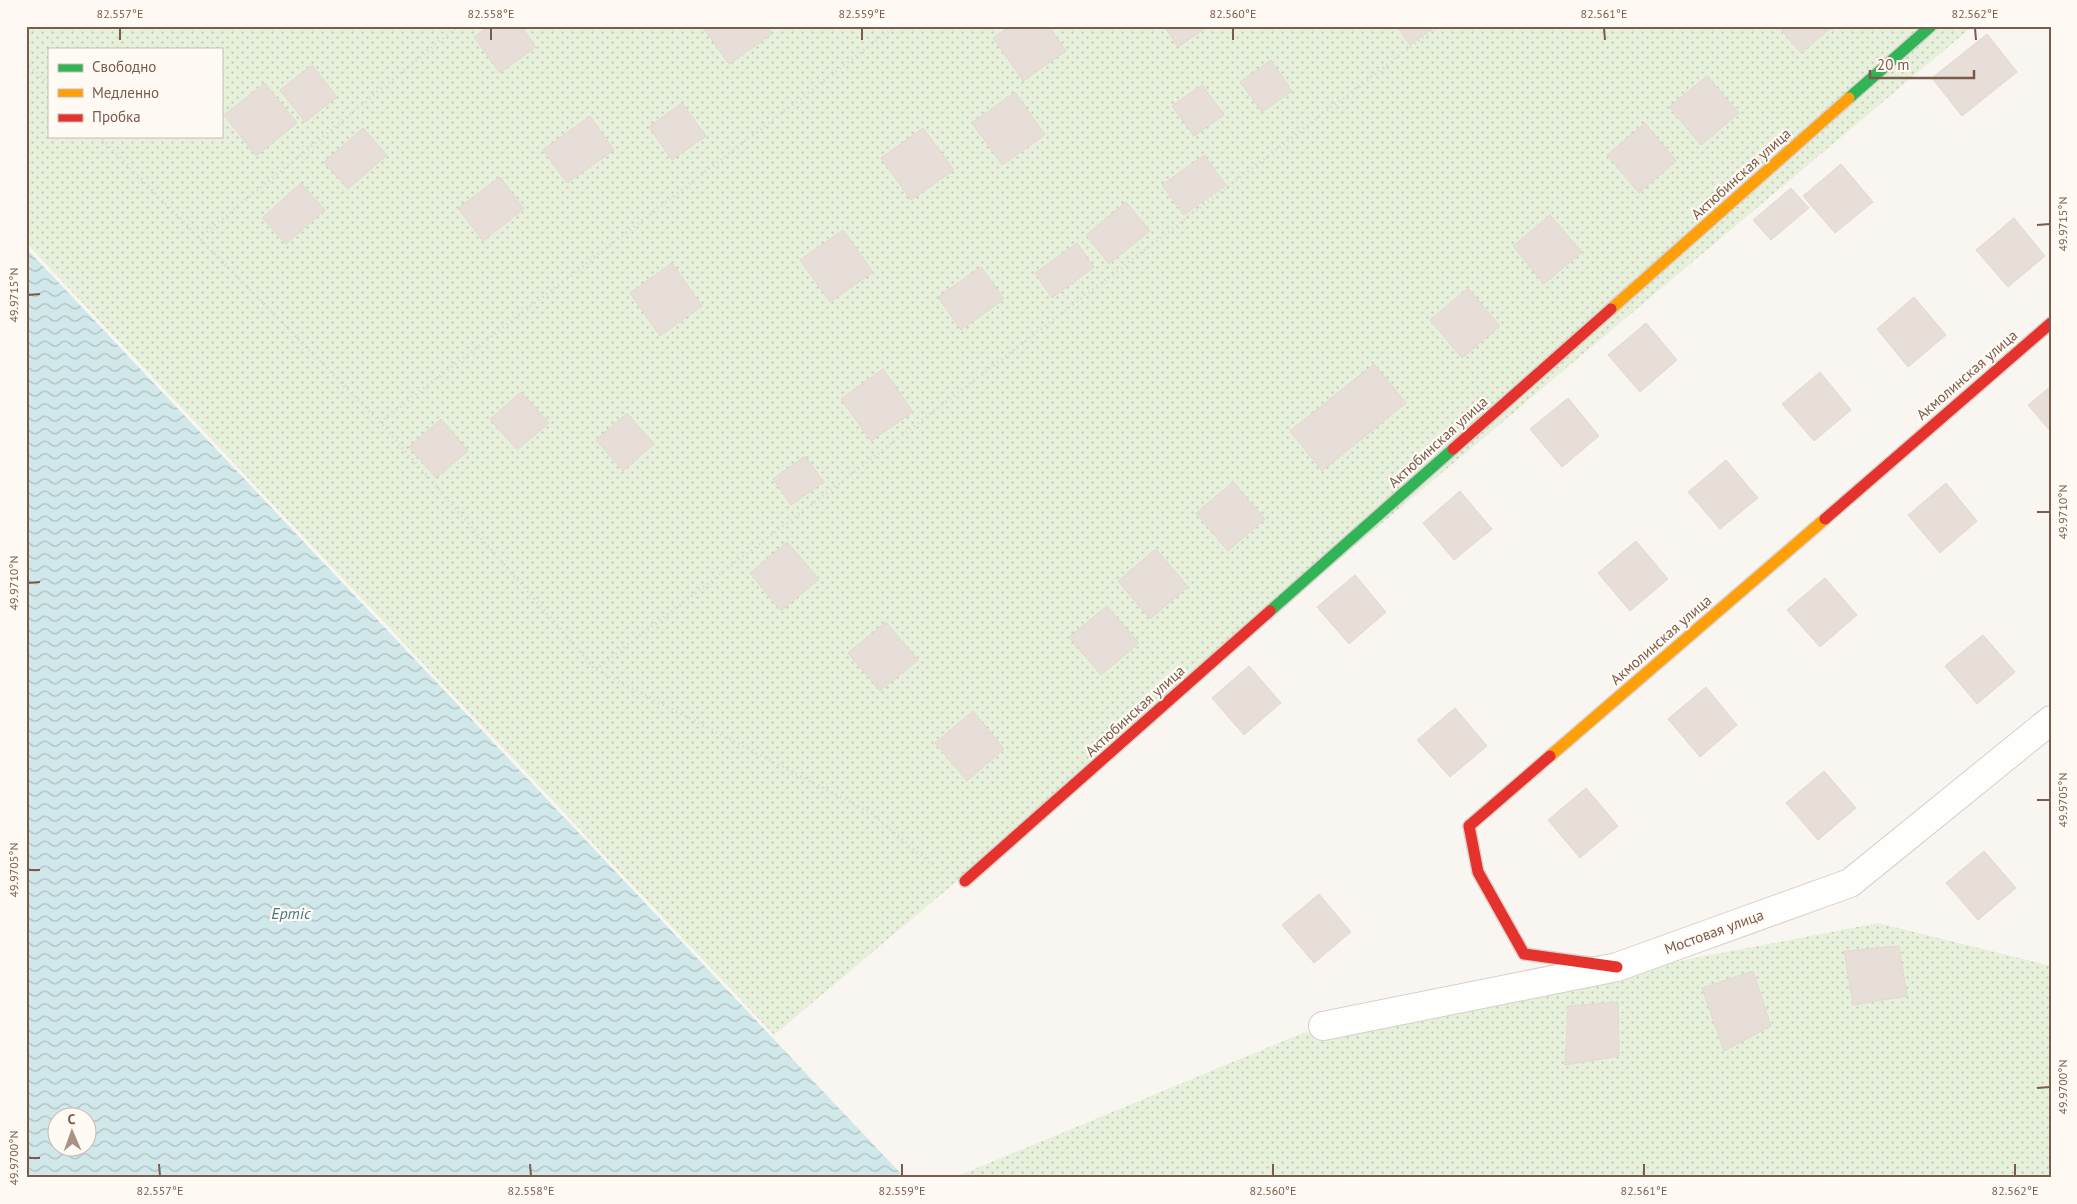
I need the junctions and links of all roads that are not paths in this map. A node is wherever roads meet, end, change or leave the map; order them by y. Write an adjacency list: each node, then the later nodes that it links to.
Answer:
1 (1931, 26): 4 (street, Актюбинская улица)
2 (2051, 323): 5 (street, Акмолинская улица)
3 (2051, 720): 5 (street, Мостовая улица)
4 (966, 881)
5 (1617, 967): 6 (street, Мостовая улица)
6 (1323, 1026)

